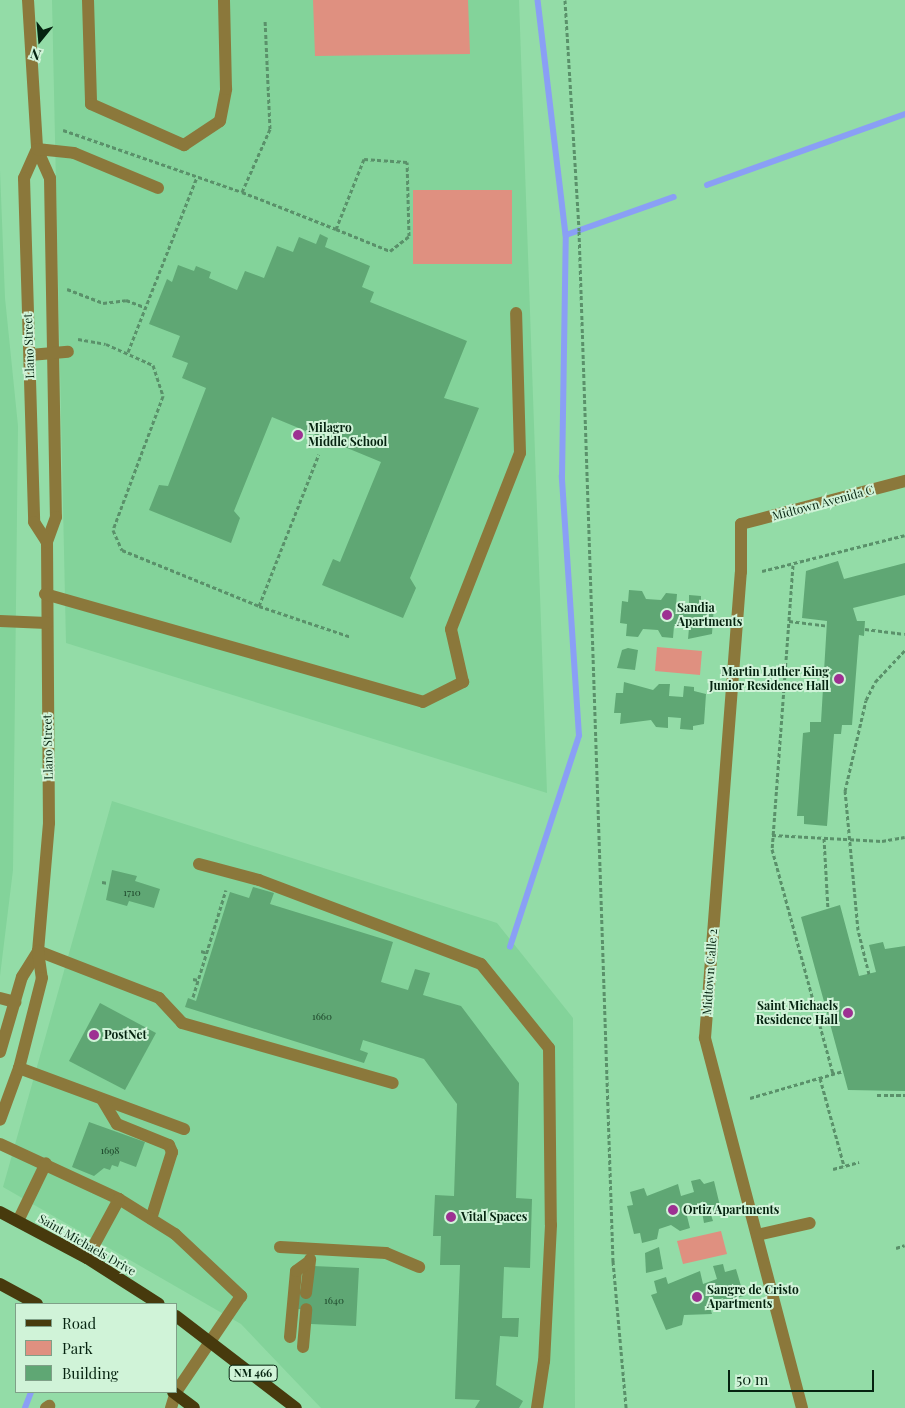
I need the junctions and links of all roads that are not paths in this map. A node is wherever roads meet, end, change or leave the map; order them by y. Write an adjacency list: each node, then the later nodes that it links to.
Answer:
1 (28, 0): 4 (street, Llano Street)
2 (88, 0): 3 (street)
3 (224, 0)
4 (37, 149): 5 (street); 8 (street, Llano Street); 9 (street, Llano Street)
5 (158, 188)
6 (516, 313): 13 (street)
7 (68, 352): 8 (street)
8 (54, 354): 9 (street); 12 (street, Llano Street)
9 (30, 355): 12 (street, Llano Street)
10 (905, 481): 11 (street, Midtown Avenida C)
11 (740, 524): 33 (street, Midtown Calle 2)
12 (47, 542): 13 (street, Llano Street)
13 (45, 594): 15 (street, Llano Street)
14 (0, 621): 15 (street)
15 (47, 623): 17 (street, Llano Street)
16 (199, 864): 54 (street)
17 (38, 952): 19 (street, Llano Street); 21 (street, Llano Street); 22 (street)
18 (0, 998): 19 (street)
19 (15, 1002): 20 (street, Llano Street)
20 (0, 1052)
21 (19, 1068): 23 (street); 24 (street, Llano Street)
22 (393, 1083)
23 (103, 1100): 25 (street); 30 (street)
24 (0, 1120)
25 (184, 1129)
26 (0, 1144): 27 (street)
27 (46, 1163): 28 (street); 31 (street)
28 (119, 1199): 30 (street); 36 (street)
29 (0, 1212): 31 (main road, Saint Michaels Drive)
30 (151, 1219): 46 (street)
31 (18, 1221): 36 (main road, Saint Michaels Drive)
32 (810, 1223): 33 (street)
33 (757, 1235): 55 (street, Midtown Calle 2)
34 (280, 1247): 35 (street)
35 (316, 1249): 37 (street); 38 (street)
36 (87, 1258): 42 (main road, Saint Michaels Drive)
37 (307, 1263): 40 (street); 45 (street)
38 (419, 1267)
39 (0, 1284): 41 (main road)
40 (306, 1293)
41 (35, 1303)
42 (157, 1303)
43 (306, 1309): 47 (street)
44 (178, 1317): 46 (main road, NM 466)
45 (290, 1336)
46 (210, 1338): 48 (street); 53 (main road, NM 466)
47 (303, 1348)
48 (178, 1387)
49 (175, 1393): 51 (street)
50 (176, 1393): 52 (main road)
51 (171, 1408)
52 (194, 1408)
53 (296, 1408)
54 (537, 1408)
55 (802, 1408)

